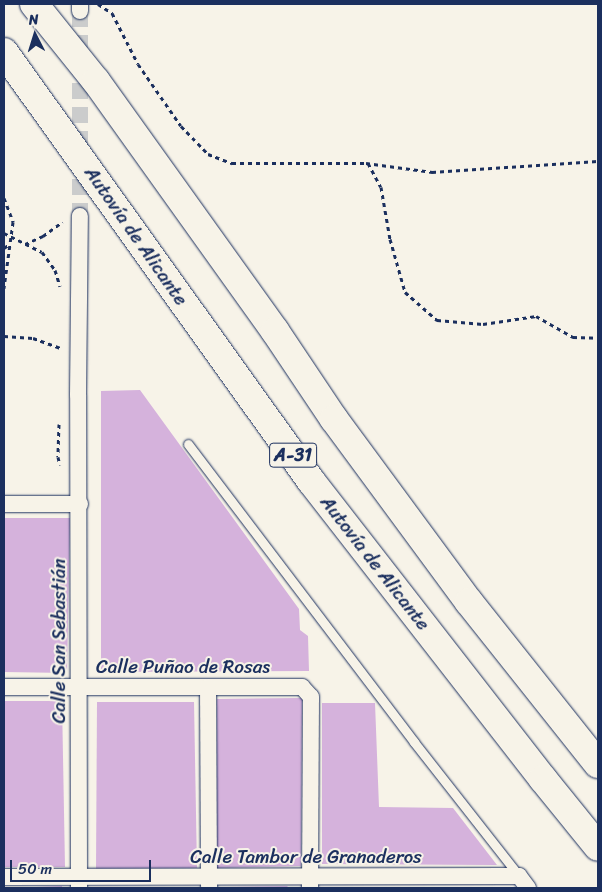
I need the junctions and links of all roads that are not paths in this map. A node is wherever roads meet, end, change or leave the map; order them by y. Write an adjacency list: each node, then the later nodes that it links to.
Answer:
1 (34, 4): 4 (highway, A-31)
2 (53, 4): 4 (highway)
3 (4, 52): 13 (highway, Autovía de Alicante / A-31)
4 (96, 80): 12 (highway, A-31)
5 (80, 218): 8 (street, Calle San Sebastián)
6 (188, 444): 17 (lane)
7 (4, 504): 8 (street)
8 (80, 504): 9 (street, Calle San Sebastián)
9 (79, 686): 10 (street, Calle Puñao de Rosas); 11 (street, Calle Puñao de Rosas); 15 (street, Calle San Sebastián)
10 (4, 687)
11 (208, 687): 16 (street, Calle Puñao de Rosas); 18 (street)
12 (598, 764)
13 (598, 847)
14 (4, 877): 15 (street, Calle Tambor de Granaderos)
15 (79, 882): 18 (street, Calle Tambor de Granaderos)
16 (310, 882): 17 (street, Calle Tambor de Granaderos); 18 (street, Calle Tambor de Granaderos)
17 (524, 882)
18 (209, 883)

